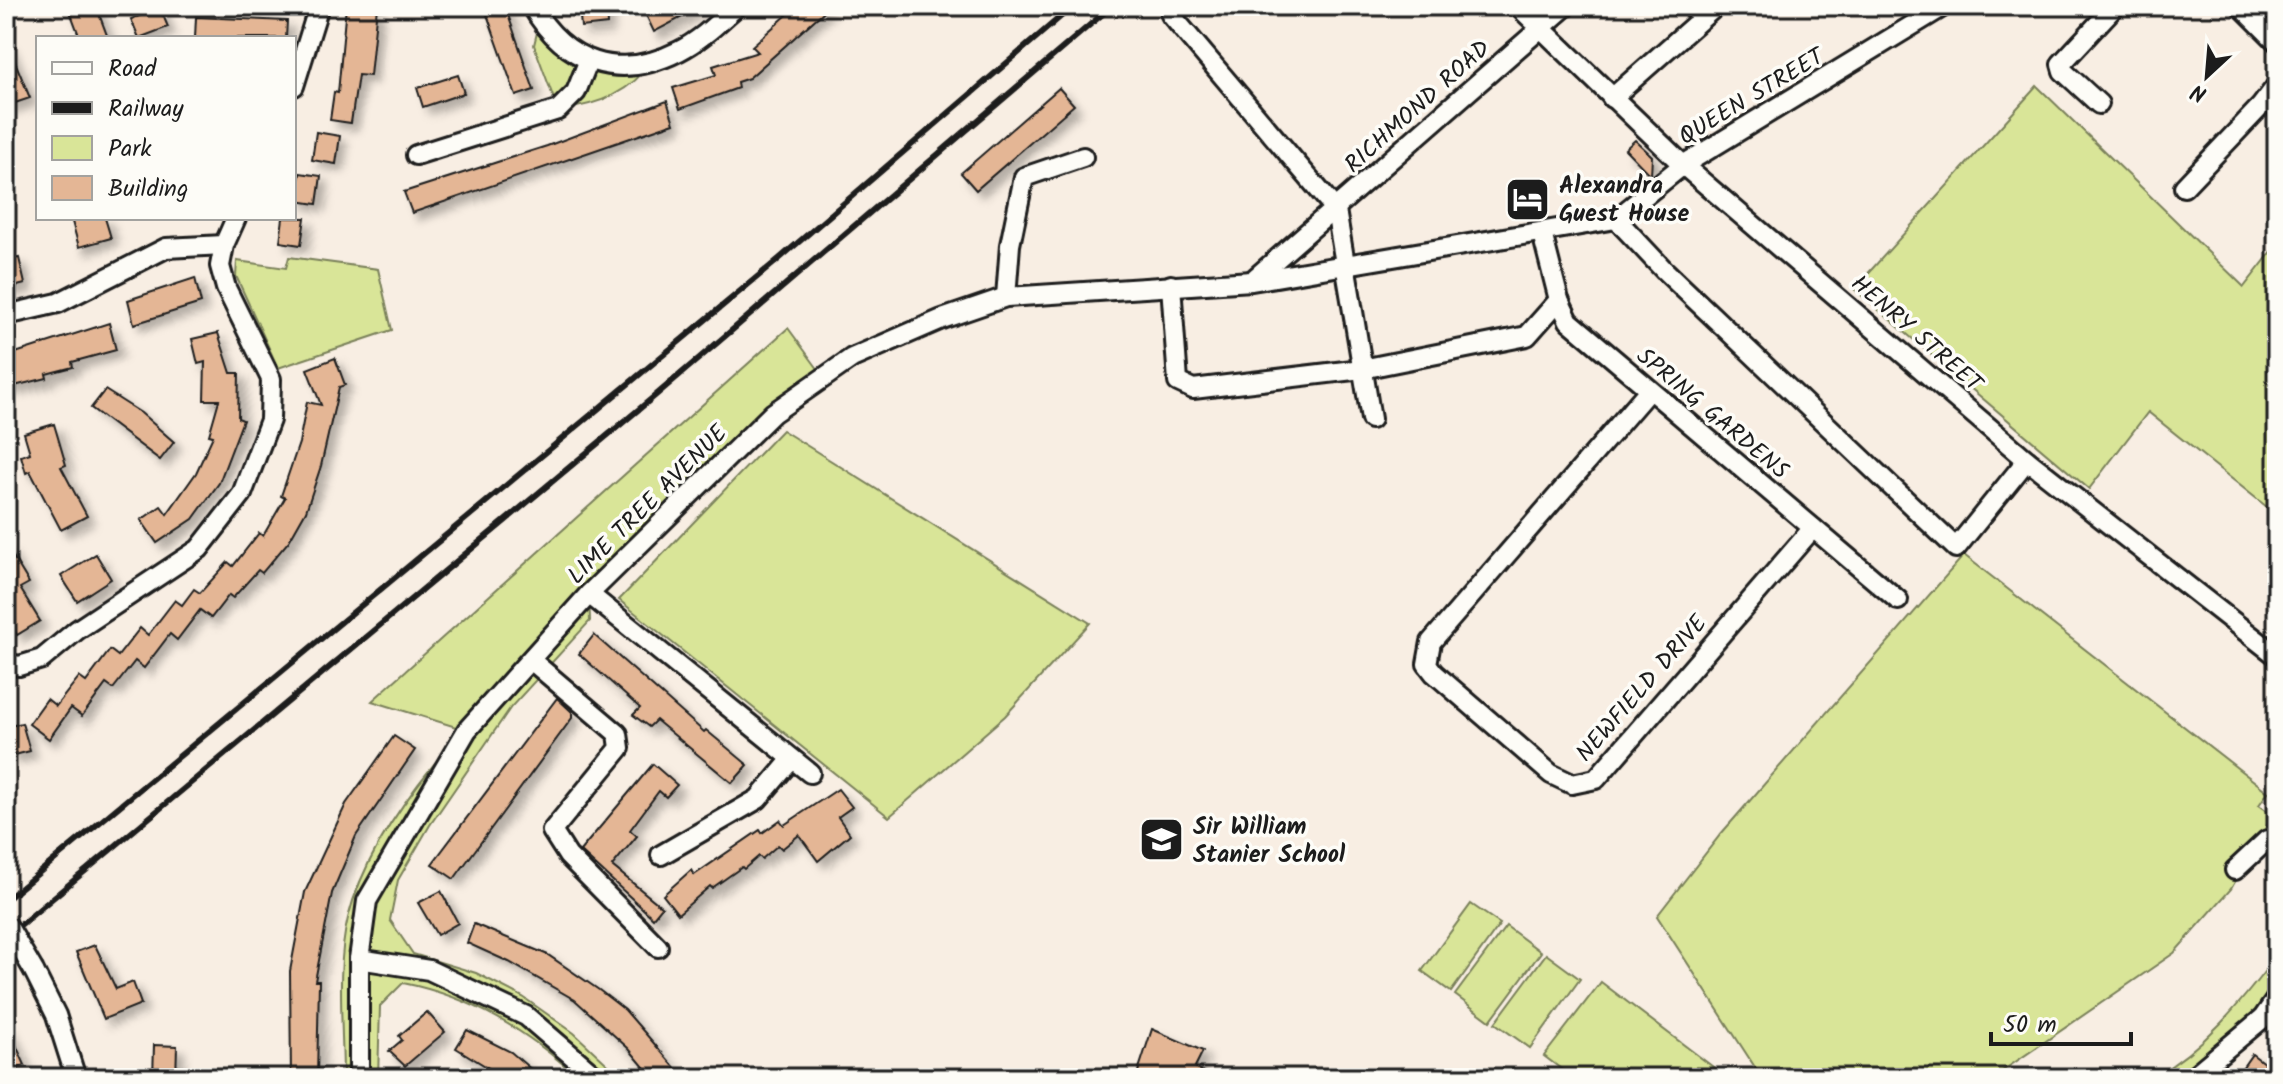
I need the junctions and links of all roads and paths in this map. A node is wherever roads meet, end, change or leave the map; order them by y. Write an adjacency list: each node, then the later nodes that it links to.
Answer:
1 (319, 6): 14 (street)
2 (532, 6): 13 (street)
3 (737, 6): 13 (street)
4 (1518, 6): 11 (street, HENRY STREET)
5 (1566, 6): 11 (street, RICHMOND ROAD)
6 (1716, 6): 16 (street)
7 (1944, 6): 20 (street, QUEEN STREET)
8 (2115, 6): 17 (street)
9 (2241, 6): 12 (street)
10 (1171, 15): 22 (street)
11 (1539, 29): 16 (street, HENRY STREET); 22 (street, RICHMOND ROAD)
12 (2277, 42)
13 (588, 62): 18 (street)
14 (296, 79)
15 (2277, 85): 21 (street)
16 (1612, 98): 20 (street, HENRY STREET)
17 (2099, 104)
18 (416, 155)
19 (1083, 157): 30 (street)
20 (1683, 165): 23 (street, QUEEN STREET); 36 (street, HENRY STREET)
21 (2184, 187)
22 (1336, 210): 27 (street); 28 (street, RICHMOND ROAD)
23 (1616, 219): 25 (street, QUEEN STREET); 36 (street)
24 (235, 220): 26 (street)
25 (1542, 233): 27 (street, QUEEN STREET); 31 (street, SPRING GARDENS)
26 (224, 245): 32 (street); 42 (street)
27 (1344, 265): 28 (street, QUEEN STREET); 33 (street)
28 (1252, 281): 29 (street, LIME TREE AVENUE)
29 (1171, 285): 30 (street, LIME TREE AVENUE); 33 (street)
30 (1006, 297): 38 (street, LIME TREE AVENUE)
31 (1559, 300): 33 (street); 34 (street, SPRING GARDENS)
32 (6, 315)
33 (1362, 369): 35 (street)
34 (1648, 391): 37 (street, SPRING GARDENS); 37 (street, NEWFIELD DRIVE)
35 (1371, 419)
36 (2027, 460): 40 (street, HENRY STREET)
37 (1813, 528): 39 (street, SPRING GARDENS)
38 (589, 594): 41 (street, LIME TREE AVENUE); 43 (street)
39 (1898, 600)
40 (2277, 656)
41 (532, 661): 49 (street); 50 (street, LIME TREE AVENUE)
42 (6, 663)
43 (792, 759): 44 (street); 46 (street)
44 (810, 773)
45 (2277, 848): 47 (street)
46 (661, 855)
47 (2235, 870)
48 (6, 923): 53 (street, bridge)
49 (658, 947)
50 (359, 959): 54 (street, LIME TREE AVENUE); 55 (street)
51 (2277, 998): 52 (street)
52 (2270, 1023): 56 (street)
53 (76, 1078)
54 (359, 1078)
55 (598, 1078)
56 (2191, 1078)

